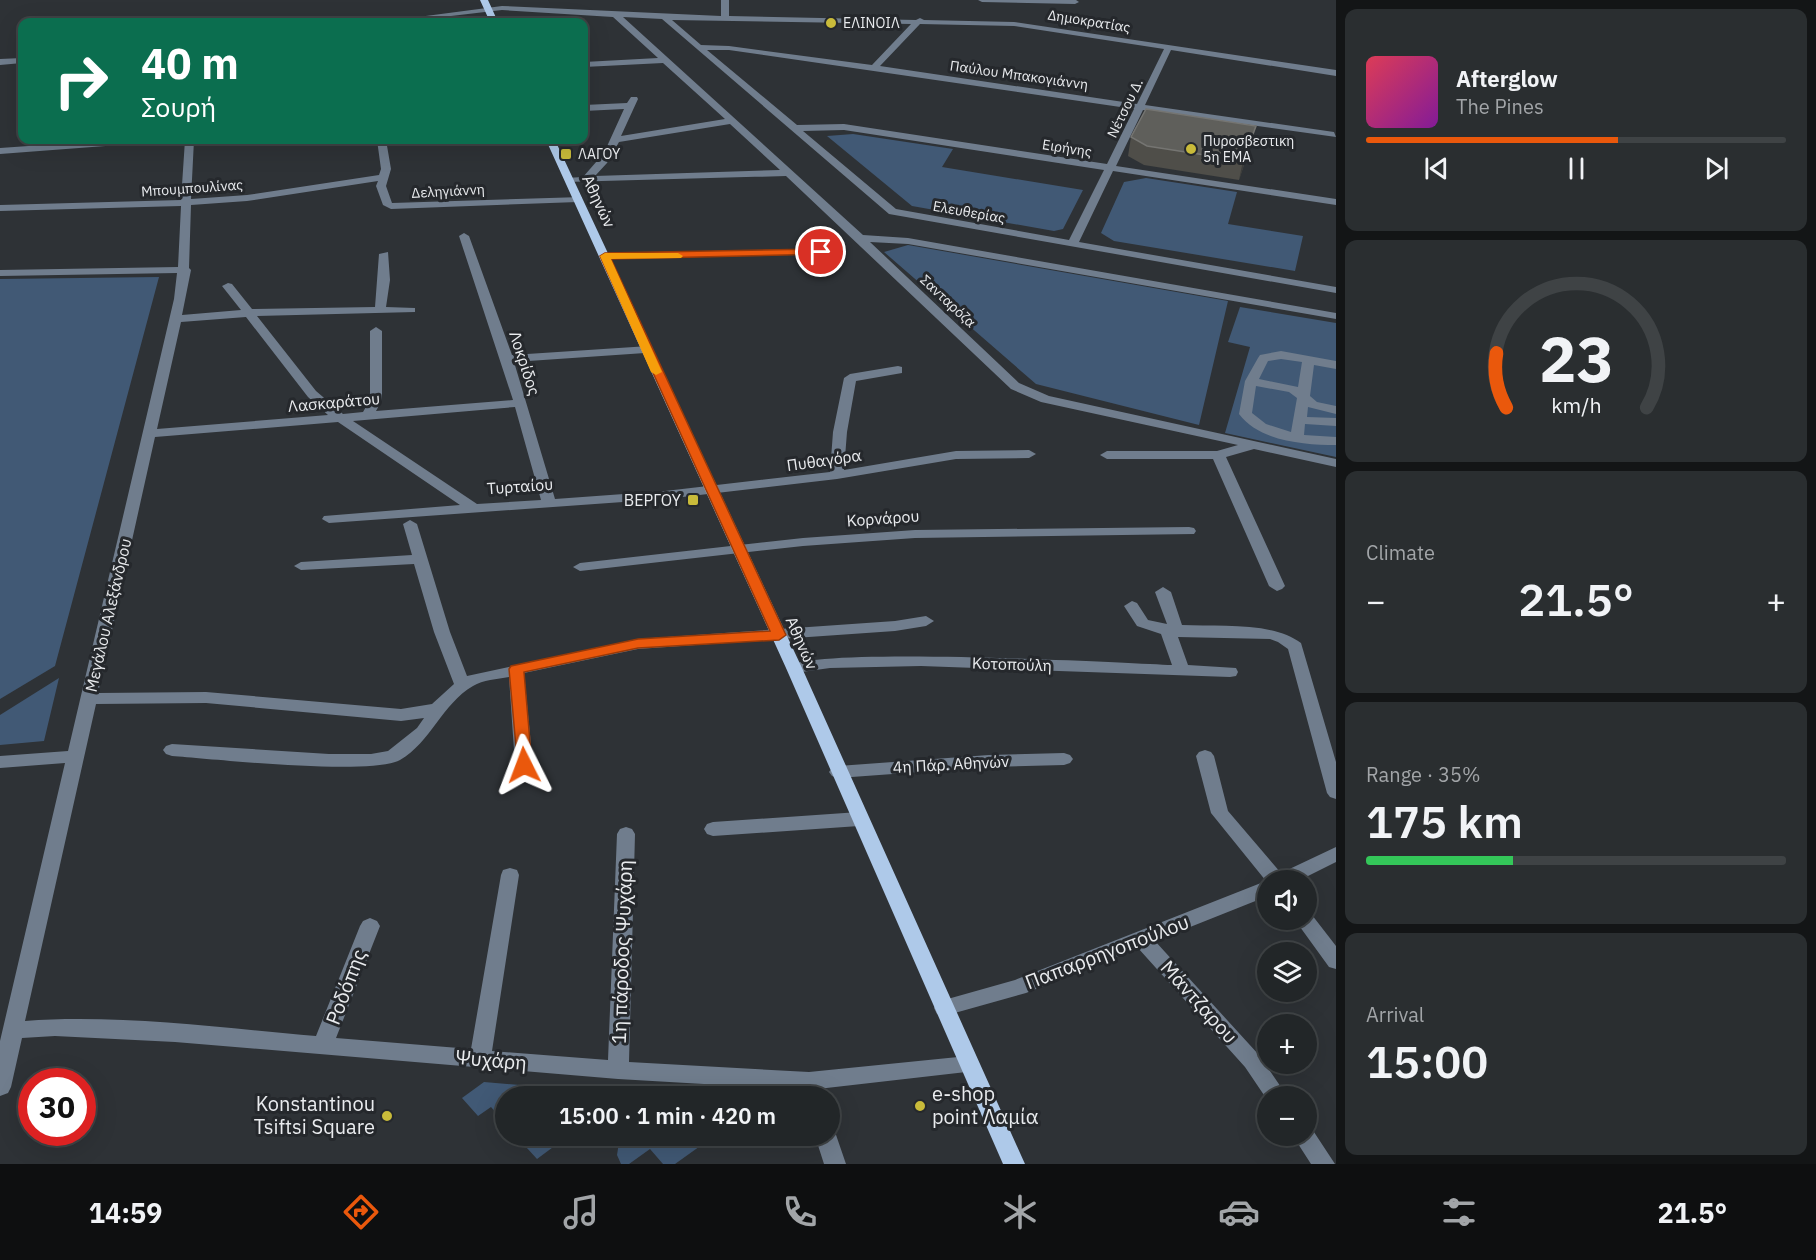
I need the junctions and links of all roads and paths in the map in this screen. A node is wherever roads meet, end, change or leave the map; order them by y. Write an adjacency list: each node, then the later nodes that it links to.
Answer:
1 (725, 0): 9 (street)
2 (977, 0): 7 (street)
3 (982, 0): 4 (street)
4 (1075, 2)
5 (487, 7): 6 (street, Δημοκρατίας); 10 (street, Δημοκρατίας)
6 (616, 15): 8 (street, Δημοκρατίας); 14 (street, Σανταρόζα)
7 (975, 16): 11 (street, Δημοκρατίας); 13 (street, Δημοκρατίας)
8 (664, 17): 9 (street, Δημοκρατίας); 12 (street, Ελευθερίας)
9 (725, 17): 11 (street, Δημοκρατίας)
10 (411, 18)
11 (920, 20): 18 (street)
12 (699, 47): 18 (street, Παύλου Μπακογιάννη); 23 (street, Ελευθερίας)
13 (1169, 47): 19 (street, Δημοκρατίας); 20 (street, Νέτσου Δ.)
14 (665, 60): 17 (street); 22 (street, Σανταρόζα)
15 (18, 61): 16 (street)
16 (0, 62)
17 (588, 65)
18 (874, 68): 20 (street, Παύλου Μπακογιάννη)
19 (1336, 73)
20 (1141, 106): 24 (street, Παύλου Μπακογιάννη); 31 (street, Νέτσου Δ.)
21 (588, 108): 25 (street)
22 (733, 121): 25 (street); 32 (street, Σανταρόζα)
23 (793, 128): 31 (street, Ειρήνης); 41 (street, Ελευθερίας)
24 (1334, 135)
25 (616, 139): 34 (street)
26 (92, 144): 30 (street)
27 (189, 144): 37 (street, Μεγάλου Αλεξάνδρου)
28 (382, 144): 33 (street, Δεληγιάννη)
29 (553, 144): 34 (main road, Αθηνών)
30 (0, 151)
31 (1111, 168): 36 (street, Ειρήνης); 41 (street, Νέτσου Δ.)
32 (789, 173): 34 (street); 40 (street, Σανταρόζα)
33 (384, 177): 35 (street, Δεληγιάννη); 37 (street, Μπουμπουλίνας)
34 (578, 180): 35 (main road, Αθηνών)
35 (578, 199): 44 (main road, Αθηνών)
36 (1336, 202)
37 (185, 203): 38 (street, Μπουμπουλίνας); 45 (street, Μεγάλου Αλεξάνδρου)
38 (2, 210)
39 (464, 236): 56 (street, Λοκρίδος)
40 (860, 238): 52 (street); 72 (street, Σανταρόζα)
41 (1072, 245): 48 (street, Ελευθερίας)
42 (821, 252): 44 (street)
43 (384, 254): 49 (street)
44 (605, 256): 55 (main road, Αθηνών)
45 (185, 270): 46 (street); 53 (street, Μεγάλου Αλεξάνδρου)
46 (0, 273)
47 (228, 286): 51 (street)
48 (1336, 290)
49 (380, 310): 50 (street); 51 (street)
50 (411, 310)
51 (247, 312): 53 (street); 66 (street)
52 (1336, 316)
53 (176, 319): 69 (street, Μεγάλου Αλεξάνδρου)
54 (376, 331): 65 (street)
55 (645, 349): 56 (street); 78 (main road, Αθηνών)
56 (507, 359): 63 (street, Λοκρίδος)
57 (1309, 360): 58 (street); 60 (street); 61 (street)
58 (1336, 365)
59 (898, 370): 77 (street)
60 (1250, 386): 61 (street); 70 (street)
61 (1303, 399): 62 (street); 64 (street); 67 (street)
62 (1336, 400)
63 (521, 402): 65 (street, Λασκαράτου); 80 (street, Λοκρίδος)
64 (1336, 410)
65 (367, 416): 66 (street, Λασκαράτου)
66 (340, 418): 69 (street, Λασκαράτου); 79 (street)
67 (1299, 420): 68 (street); 70 (street)
68 (1336, 422)
69 (149, 434): 100 (street, Μεγάλου Αλεξάνδρου)
70 (1296, 436): 71 (street)
71 (1336, 441)
72 (1255, 445): 75 (street); 76 (street, Σανταρόζα)
73 (1029, 454): 77 (street, Πυθαγόρα)
74 (1107, 455): 75 (street)
75 (1218, 455): 89 (street)
76 (1336, 463)
77 (837, 476): 78 (street, Πυθαγόρα)
78 (712, 490): 80 (street, Τυρταίου); 85 (main road, Αθηνών)
79 (472, 507): 80 (street, Τυρταίου); 81 (street, Τυρταίου)
80 (548, 507): 81 (street)
81 (440, 510): 82 (street, Τυρταίου)
82 (329, 519)
83 (410, 524): 86 (street)
84 (1189, 531): 85 (street, Κορνάρου)
85 (740, 549): 88 (street, Κορνάρου); 94 (main road, Αθηνών)
86 (420, 559): 87 (street); 99 (street)
87 (301, 567)
88 (580, 567)
89 (1277, 586)
90 (1163, 592): 93 (street)
91 (1132, 606): 93 (street)
92 (926, 621): 94 (street)
93 (1173, 631): 97 (street); 109 (street)
94 (779, 635): 95 (main road, Αθηνών); 96 (street)
95 (794, 668): 97 (street, Κοτοπούλη); 108 (main road, Αθηνών)
96 (516, 669): 99 (street); 107 (street)
97 (1182, 671): 98 (street, Κοτοπούλη)
98 (1230, 672)
99 (462, 684): 101 (street)
100 (88, 699): 101 (street); 103 (street, Μεγάλου Αλεξάνδρου)
101 (441, 706): 102 (street)
102 (172, 750)
103 (75, 756): 106 (street); 123 (street, Μεγάλου Αλεξάνδρου)
104 (1205, 756): 114 (street)
105 (1064, 759): 108 (street, 4η Πάρ. Αθηνών)
106 (0, 762)
107 (524, 765)
108 (838, 772): 110 (main road, Αθηνών)
109 (1336, 793)
110 (859, 819): 111 (street); 122 (main road, Αθηνών)
111 (713, 829)
112 (626, 834): 127 (street, 1η πάροδος Ψυχάρη)
113 (1336, 854): 115 (street)
114 (1268, 870)
115 (1304, 870)
116 (510, 875): 125 (street)
117 (1257, 892): 120 (street, Παπαρρηγοπούλου)
118 (370, 927): 124 (street, Ροδόπης)
119 (1313, 930): 121 (street)
120 (1141, 938): 122 (street, Παπαρρηγοπούλου); 130 (street, Μάντζαρου)
121 (1336, 961)
122 (944, 1008): 126 (main road, Αθηνών)
123 (13, 1030): 124 (street, Ψυχάρη); 131 (street, Μεγάλου Αλεξάνδρου)
124 (322, 1047): 125 (street, Ψυχάρη)
125 (480, 1059): 127 (street, Ψυχάρη)
126 (968, 1065): 129 (street, Ψυχάρη); 135 (main road, Αθηνών)
127 (618, 1070): 128 (street, Ψυχάρη)
128 (781, 1086)
129 (832, 1086)
130 (1269, 1086)
131 (0, 1087)
132 (829, 1146): 134 (street)
133 (1311, 1146): 136 (street)
134 (835, 1164)
135 (1014, 1164)
136 (1324, 1164)

